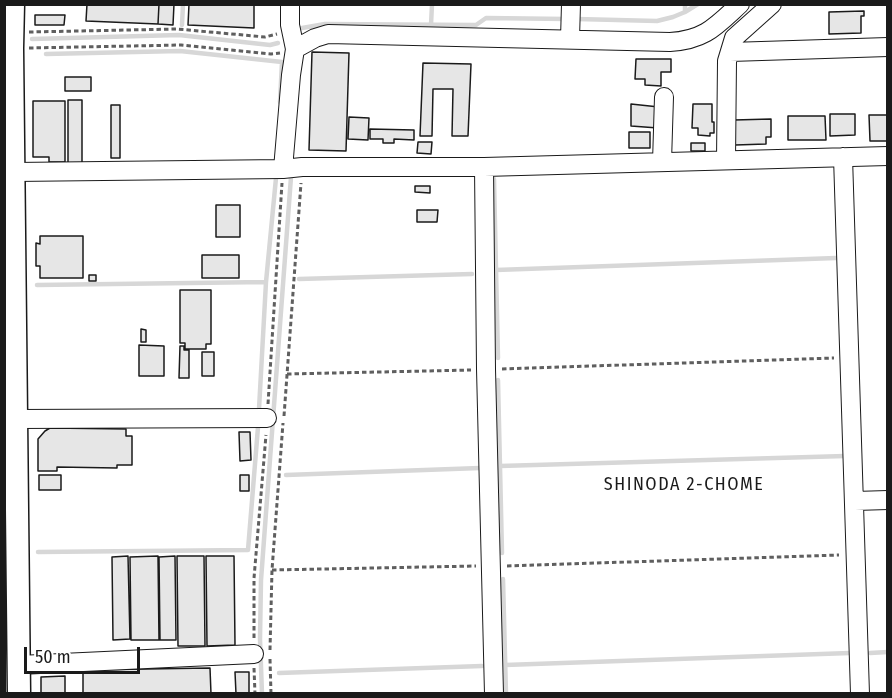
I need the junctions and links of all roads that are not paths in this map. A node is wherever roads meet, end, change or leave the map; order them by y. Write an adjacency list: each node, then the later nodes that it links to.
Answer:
1 (13, 4): 17 (main road)
2 (290, 4): 7 (street)
3 (571, 4): 6 (street)
4 (740, 4): 6 (street)
5 (772, 4): 9 (street)
6 (570, 39): 7 (street)
7 (293, 40): 16 (street)
8 (888, 47): 9 (street)
9 (729, 52): 13 (street)
10 (664, 97): 14 (street)
11 (888, 156): 12 (street)
12 (843, 157): 13 (street); 21 (street)
13 (726, 160): 14 (street)
14 (662, 162): 15 (street)
15 (484, 167): 16 (street); 25 (street)
16 (283, 169): 17 (street)
17 (14, 172): 19 (main road)
18 (267, 418): 19 (street)
19 (16, 419): 23 (main road)
20 (888, 500): 21 (street)
21 (855, 501): 26 (street)
22 (254, 654): 23 (street)
23 (19, 664): 24 (main road)
24 (19, 693)
25 (494, 693)
26 (860, 693)

